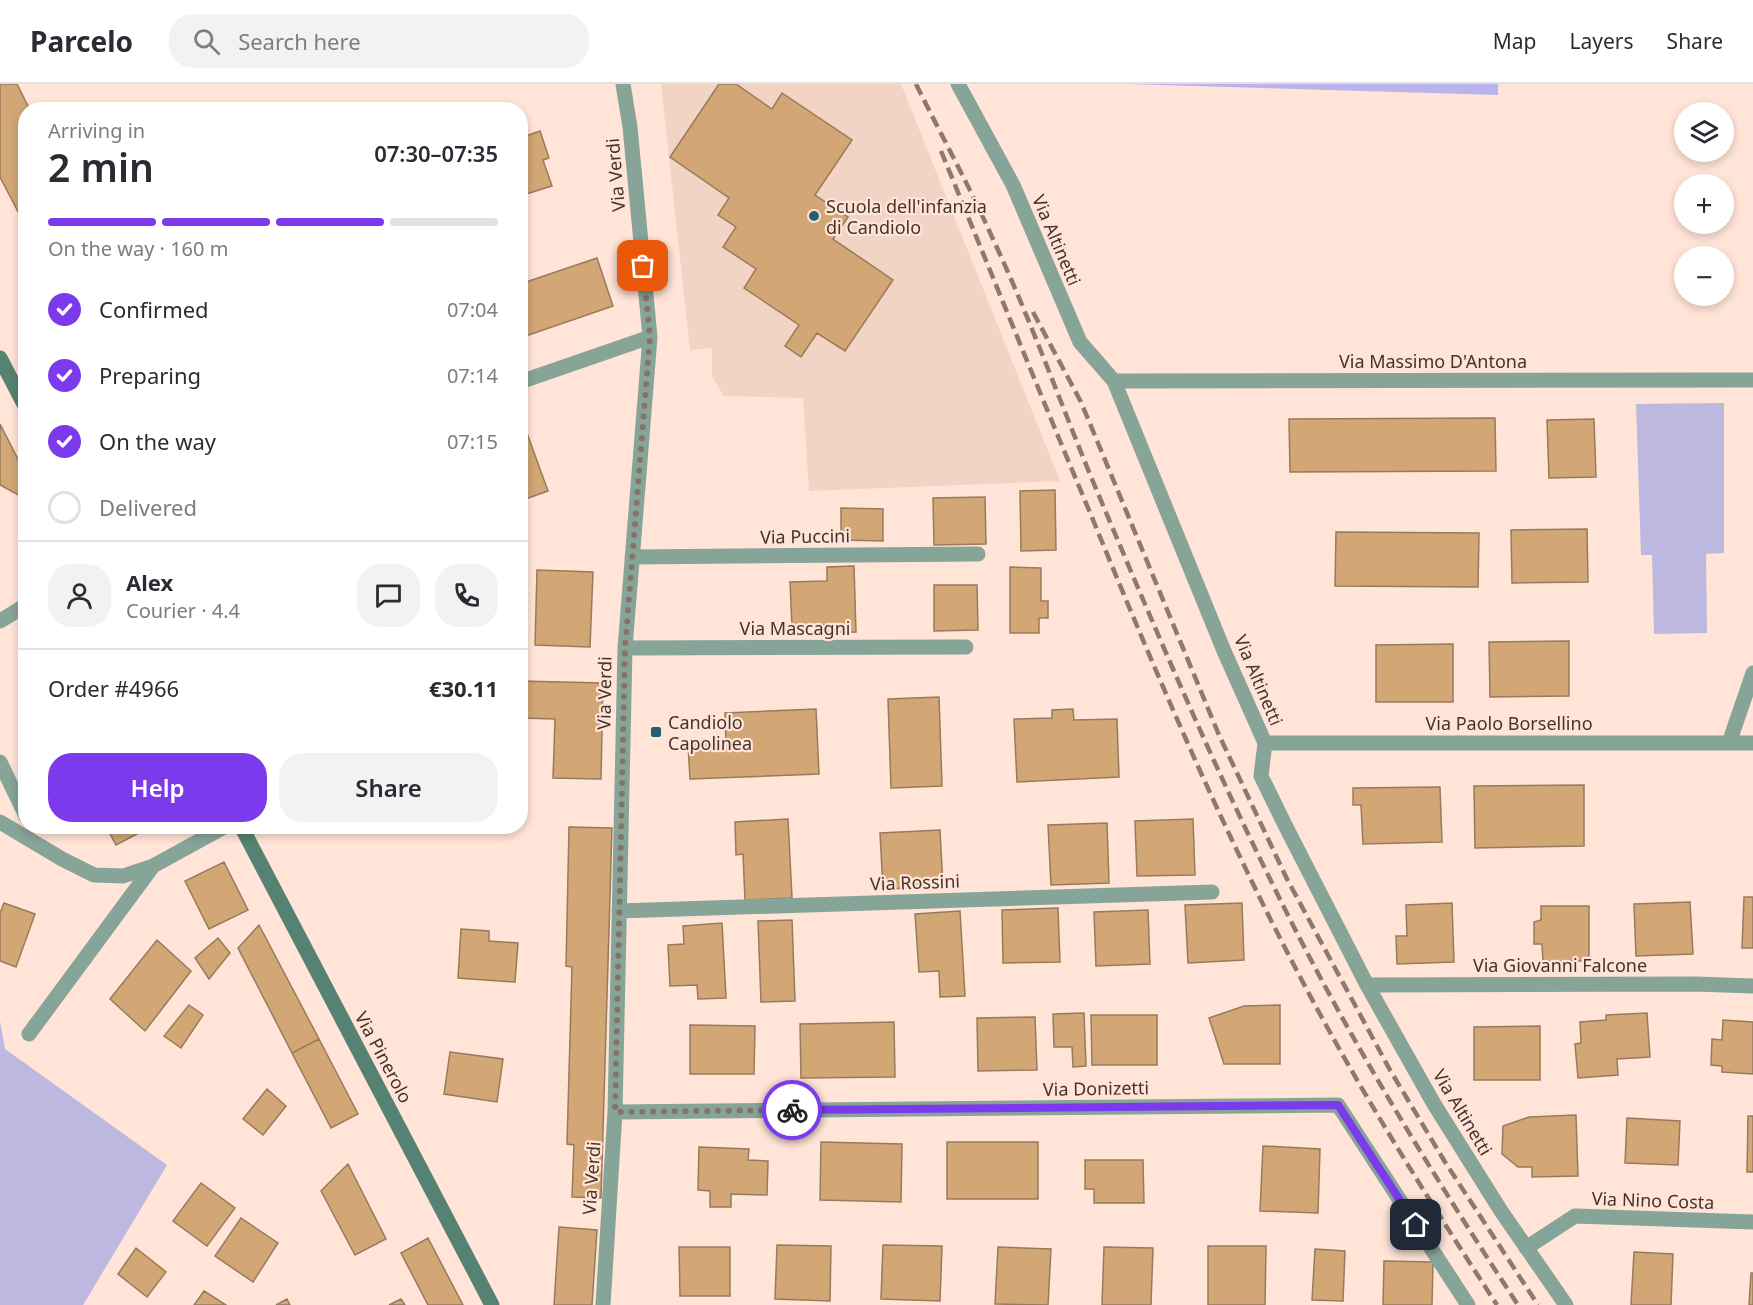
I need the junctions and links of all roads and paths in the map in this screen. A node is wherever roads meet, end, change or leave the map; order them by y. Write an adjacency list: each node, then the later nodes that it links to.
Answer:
1 (623, 84): 3 (street, Via Verdi)
2 (958, 84): 7 (street, Via Altinetti)
3 (650, 337): 5 (street); 10 (street, Via Verdi)
4 (0, 358): 8 (main road)
5 (528, 379)
6 (1753, 380): 7 (street, Via Massimo D'Antona)
7 (1114, 381): 18 (street, Via Altinetti)
8 (18, 393)
9 (978, 554): 10 (street, Via Puccini)
10 (632, 557): 14 (street, Via Verdi)
11 (18, 610): 12 (street)
12 (0, 621)
13 (966, 647): 14 (street, Via Mascagni)
14 (625, 648): 30 (street, Via Verdi)
15 (1753, 673): 16 (street)
16 (1729, 742): 17 (street, Via Paolo Borsellino); 18 (street, Via Paolo Borsellino)
17 (1753, 742)
18 (1265, 743): 31 (street, Via Altinetti)
19 (0, 762): 20 (street)
20 (18, 799)
21 (0, 822): 22 (street)
22 (18, 833)
23 (20, 834): 27 (street)
24 (34, 834): 27 (street)
25 (211, 834): 28 (street)
26 (246, 834): 37 (main road, Via Pinerolo)
27 (39, 846): 28 (street)
28 (153, 866): 33 (street)
29 (1212, 892): 30 (street, Via Rossini)
30 (620, 911): 34 (street, Via Verdi)
31 (1367, 985): 32 (street, Via Giovanni Falcone); 36 (street, Via Altinetti)
32 (1753, 986)
33 (29, 1034)
34 (615, 1112): 38 (street, Via Verdi); 39 (street, Via Donizetti)
35 (1753, 1222): 36 (street, Via Nino Costa)
36 (1526, 1248): 40 (street, Via Altinetti)
37 (492, 1305)
38 (603, 1305)
39 (1468, 1305)
40 (1566, 1305)

